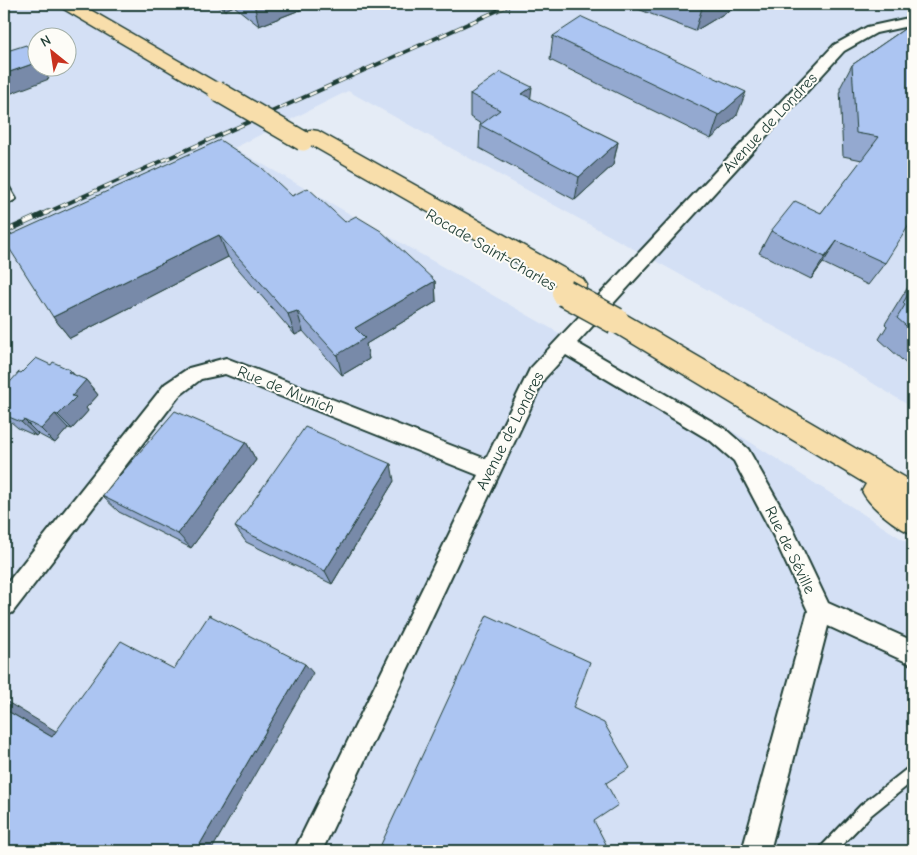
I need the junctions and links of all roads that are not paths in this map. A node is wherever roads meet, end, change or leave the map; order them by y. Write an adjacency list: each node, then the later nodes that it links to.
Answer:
1 (68, 4): 4 (main road, Rocade Saint-Charles)
2 (82, 4): 4 (main road, Rocade Saint-Charles)
3 (913, 21): 8 (street, Avenue de Londres)
4 (221, 89): 7 (main road, Rocade Saint-Charles, bridge)
5 (4, 186): 6 (lane)
6 (4, 202)
7 (619, 317): 9 (main road, Rocade Saint-Charles); 11 (main road, Rocade Saint-Charles)
8 (563, 344): 10 (street, Avenue de Londres); 15 (street, Rue de Séville)
9 (659, 348): 12 (main road, Rocade Saint-Charles); 13 (main road)
10 (489, 470): 14 (street, Rue de Munich); 18 (street, Avenue de Londres)
11 (913, 477)
12 (913, 497)
13 (913, 520)
14 (4, 605)
15 (820, 611): 16 (street); 19 (street, Rue de Séville)
16 (913, 653)
17 (913, 773): 20 (lane)
18 (308, 851)
19 (756, 851)
20 (827, 851)

